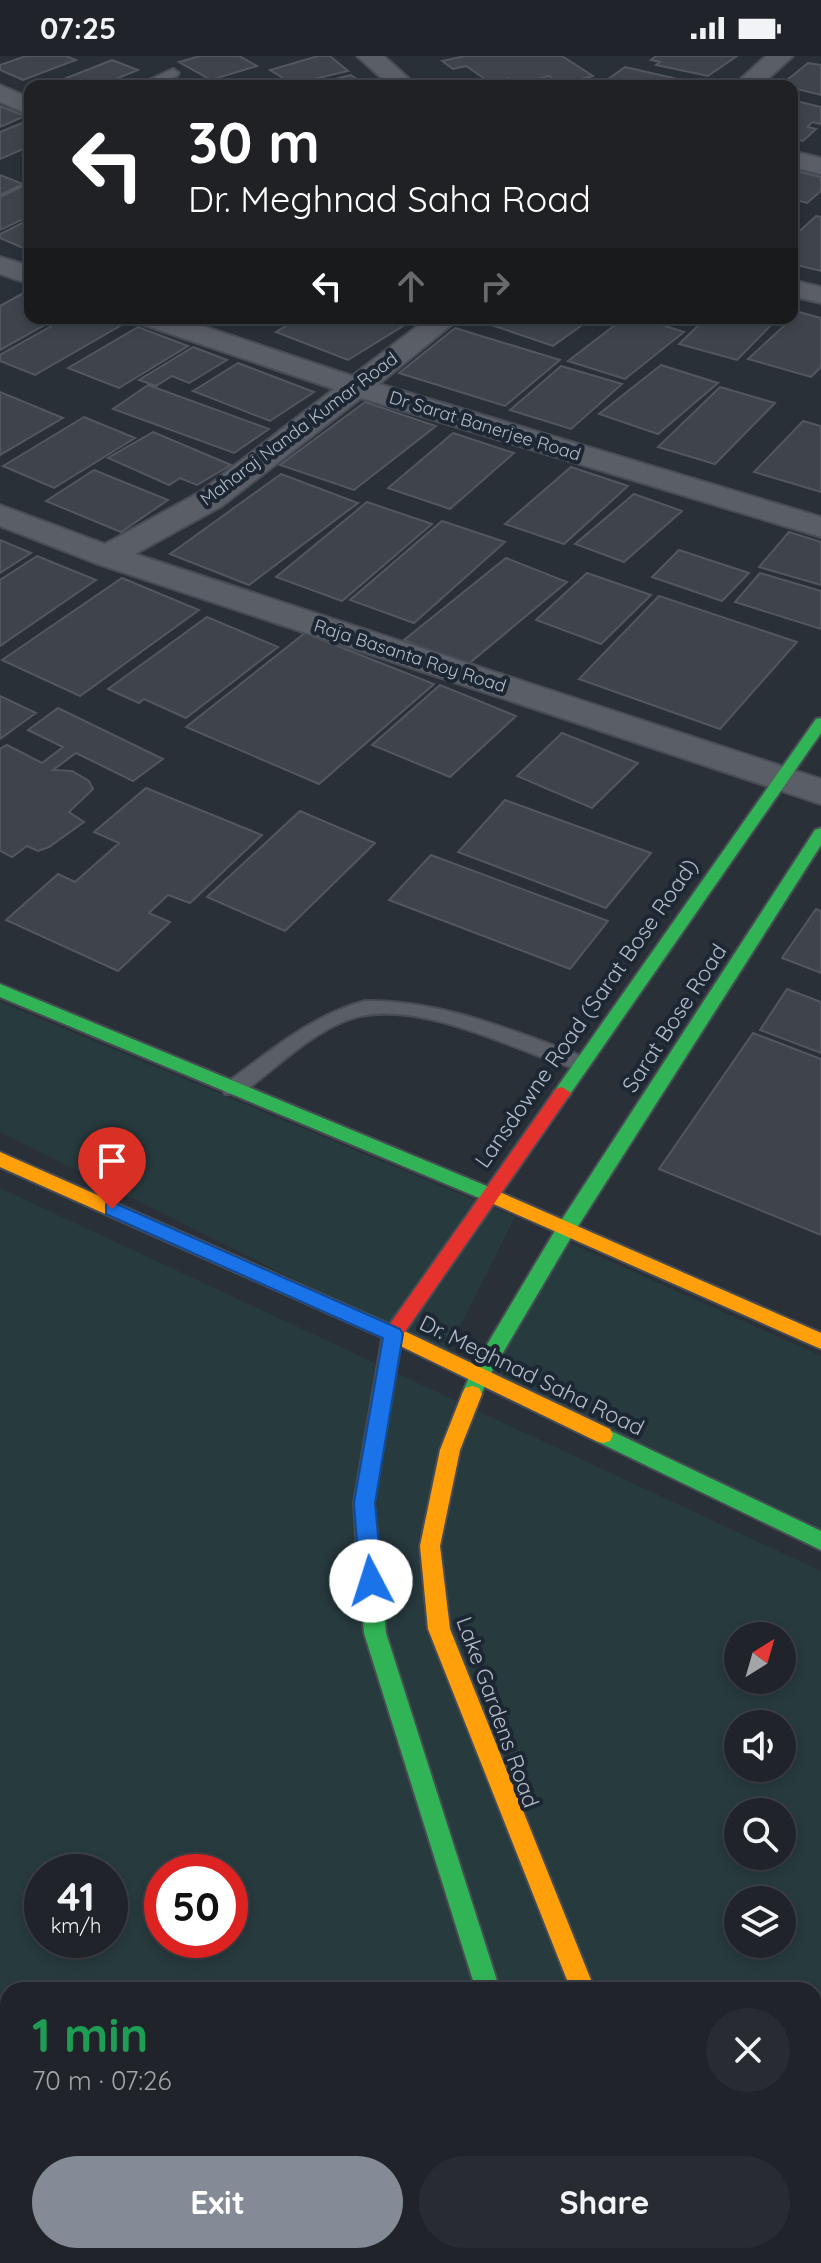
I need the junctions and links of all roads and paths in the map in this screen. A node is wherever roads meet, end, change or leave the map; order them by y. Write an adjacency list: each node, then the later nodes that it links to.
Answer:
1 (369, 56): 5 (street)
2 (781, 56): 6 (street)
3 (173, 73): 4 (lane)
4 (156, 80)
5 (398, 80)
6 (752, 80)
7 (0, 92): 8 (street)
8 (24, 105)
9 (798, 160): 10 (street)
10 (821, 166)
11 (0, 265): 12 (street)
12 (24, 274)
13 (798, 289): 14 (street)
14 (821, 295)
15 (169, 324): 17 (street, Dr Sarat Banerjee Road)
16 (438, 324): 17 (street, Maharaj Nanda Kumar Road)
17 (357, 387): 19 (street, Dr Sarat Banerjee Road); 20 (street, Maharaj Nanda Kumar Road)
18 (0, 515): 20 (street, Raja Basanta Roy Road)
19 (821, 527)
20 (107, 556): 22 (street, Raja Basanta Roy Road)
21 (821, 722): 22 (main road, Lansdowne Road (Sarat Bose Road))
22 (781, 779): 23 (street, Raja Basanta Roy Road); 26 (main road, Lansdowne Road (Sarat Bose Road))
23 (821, 792)
24 (821, 833): 30 (main road, Sarat Bose Road)
25 (0, 990): 27 (main road)
26 (580, 1063): 27 (lane); 29 (main road, Lansdowne Road (Sarat Bose Road))
27 (233, 1089): 29 (main road)
28 (0, 1159): 31 (main road, Dr. Meghnad Saha Road)
29 (488, 1194): 30 (main road); 31 (main road, Lansdowne Road (Sarat Bose Road))
30 (566, 1229): 32 (main road); 33 (main road, Lake Gardens Road)
31 (393, 1334): 33 (main road, Dr. Meghnad Saha Road); 35 (main road)
32 (821, 1341)
33 (479, 1376): 34 (main road, Dr. Meghnad Saha Road); 36 (main road, Lake Gardens Road)
34 (821, 1541)
35 (485, 1982)
36 (580, 1982)

